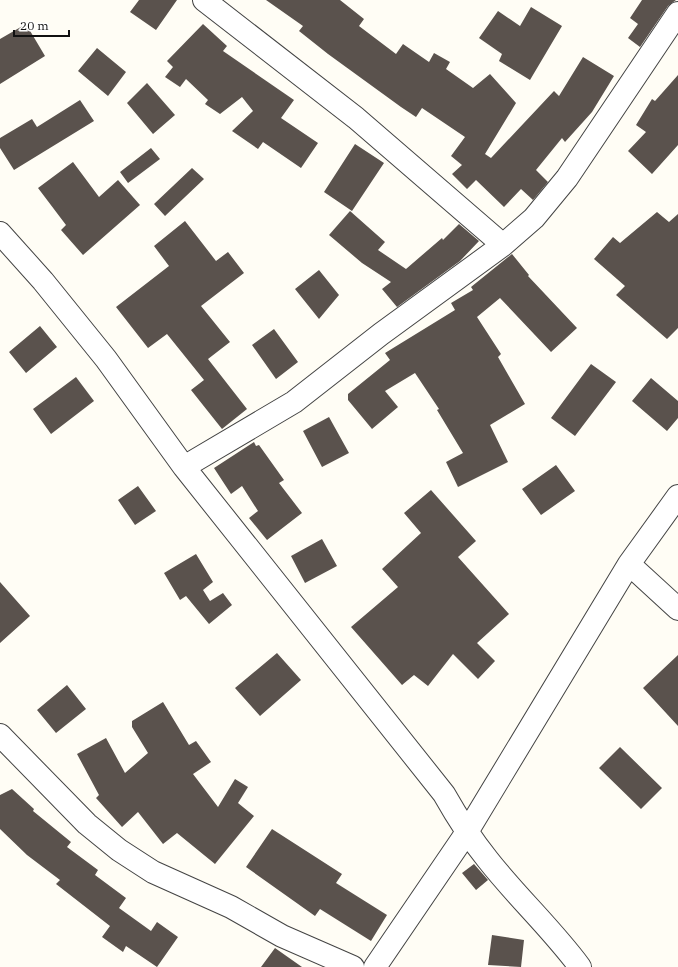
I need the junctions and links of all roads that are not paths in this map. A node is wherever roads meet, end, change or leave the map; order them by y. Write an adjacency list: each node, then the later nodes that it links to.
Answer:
1 (204, 0): 4 (street)
2 (678, 13): 4 (street)
3 (0, 233): 5 (street)
4 (503, 245): 5 (street)
5 (184, 467): 10 (street)
6 (678, 496): 7 (street)
7 (628, 564): 8 (street); 10 (street)
8 (678, 609)
9 (0, 735): 11 (street)
10 (467, 832): 12 (street); 13 (street)
11 (353, 967)
12 (375, 967)
13 (580, 967)

